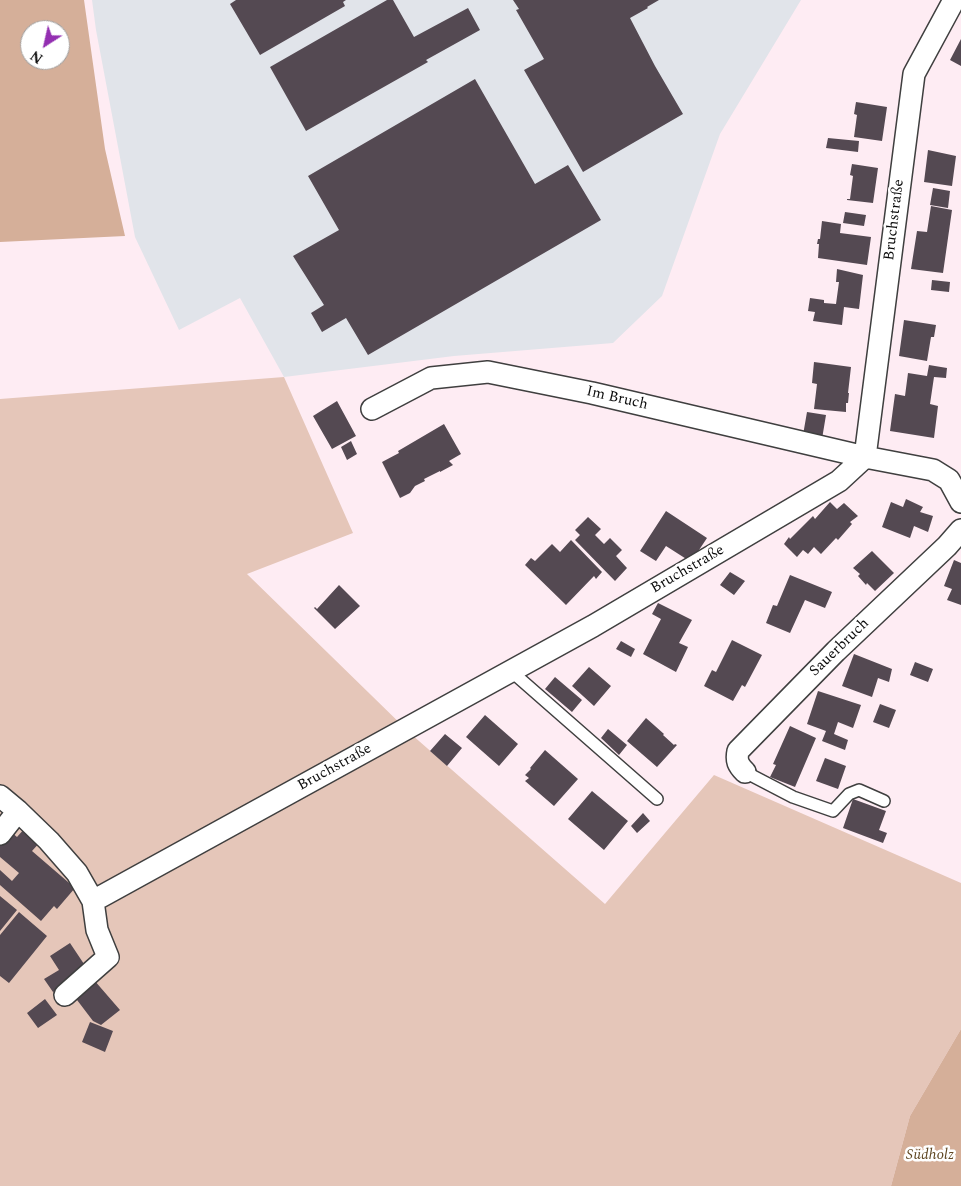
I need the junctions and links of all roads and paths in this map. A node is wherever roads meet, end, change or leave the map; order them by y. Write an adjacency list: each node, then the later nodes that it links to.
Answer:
1 (954, 0): 3 (street, Bruchstraße)
2 (372, 409): 3 (street, Im Bruch)
3 (865, 457): 4 (street); 6 (street, Bruchstraße)
4 (961, 502)
5 (961, 530): 7 (street, Sauerbruch)
6 (511, 672): 9 (lane); 13 (street, Bruchstraße)
7 (745, 772): 10 (lane)
8 (0, 796): 11 (street)
9 (657, 799)
10 (884, 801)
11 (18, 811): 12 (street); 13 (street)
12 (0, 834)
13 (93, 901): 14 (street)
14 (65, 995)

